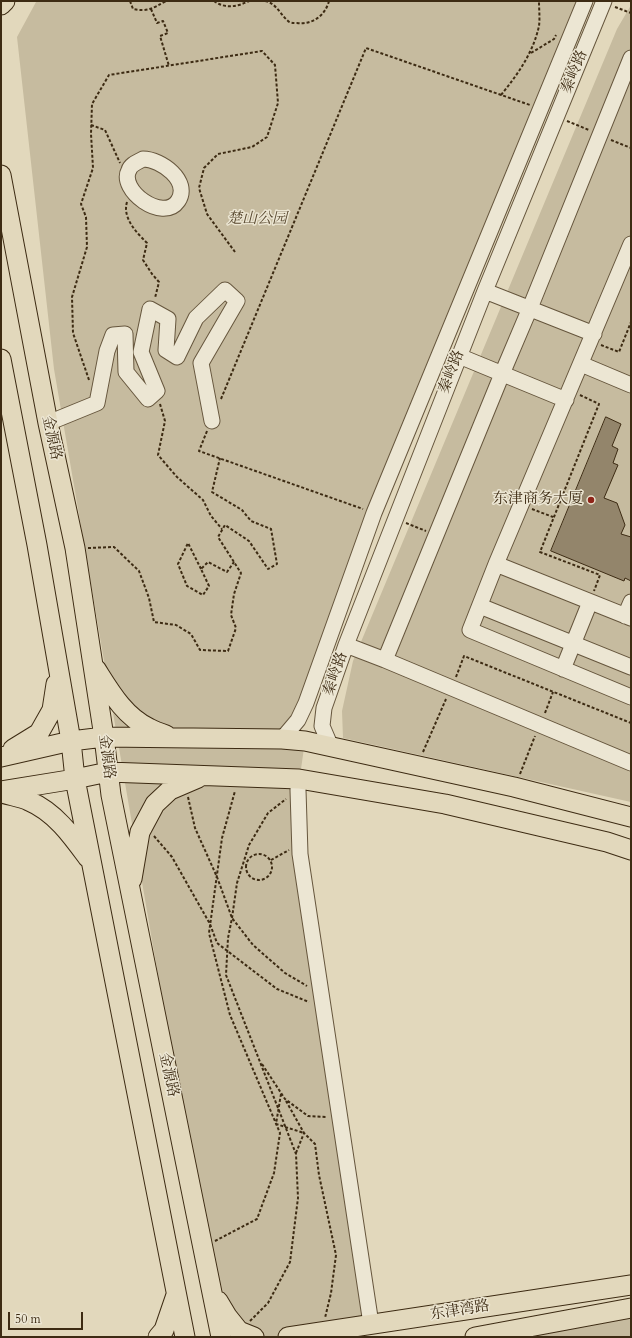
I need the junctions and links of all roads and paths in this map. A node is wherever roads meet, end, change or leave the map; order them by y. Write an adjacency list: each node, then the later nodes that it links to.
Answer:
1 (5, 1): 11 (main road)
2 (130, 1): 12 (path)
3 (166, 1): 12 (path)
4 (214, 1): 5 (path)
5 (250, 1)
6 (265, 1): 7 (path)
7 (329, 1)
8 (540, 1): 15 (path)
9 (585, 1): 19 (street, 秦岭路)
10 (604, 1): 13 (path); 20 (street, 秦岭路)
11 (1, 4)
12 (151, 9): 17 (path)
13 (631, 13)
14 (558, 33): 15 (path)
15 (530, 54): 18 (path)
16 (631, 58): 22 (street)
17 (169, 66)
18 (501, 95): 19 (path); 38 (path)
19 (540, 108): 43 (street, 秦岭路)
20 (556, 116): 22 (path); 26 (street, 秦岭路)
21 (91, 125): 28 (path)
22 (600, 135): 23 (path); 27 (street)
23 (631, 148)
24 (1, 176): 40 (main road, 金源路)
25 (631, 244): 30 (street)
26 (485, 291): 27 (street); 31 (street, 秦岭路)
27 (530, 308): 30 (street); 34 (street)
28 (150, 309): 36 (street); 39 (street)
29 (631, 322): 30 (path)
30 (592, 337): 33 (street)
31 (459, 356): 34 (street); 45 (street, 秦岭路)
32 (1, 359): 60 (main road)
33 (581, 364): 35 (street); 37 (street)
34 (502, 374): 37 (street); 47 (street)
35 (631, 385)
36 (157, 391): 40 (street); 46 (path)
37 (568, 396): 42 (street); 44 (path)
38 (221, 399)
39 (212, 421): 41 (path)
40 (48, 423): 48 (main road, 金源路)
41 (220, 458): 43 (path); 46 (path)
42 (521, 505): 44 (path); 50 (street)
43 (374, 512): 67 (street, 秦岭路)
44 (553, 517): 52 (path)
45 (395, 518): 47 (path); 56 (street, 秦岭路)
46 (222, 529): 49 (path)
47 (436, 535): 57 (street)
48 (75, 548): 49 (path); 58 (main road, 金源路)
49 (234, 562): 51 (path)
50 (496, 564): 52 (street); 53 (street)
51 (201, 569): 51 (path)
52 (590, 602): 54 (street); 55 (street)
53 (480, 606): 55 (street); 61 (street)
54 (629, 612)
55 (573, 644): 59 (street); 61 (street)
56 (346, 645): 57 (street); 69 (street, 秦岭路)
57 (385, 660): 64 (street)
58 (92, 664): 65 (main road, 金源路); 66 (main road)
59 (631, 667)
60 (58, 668): 68 (main road); 70 (main road)
61 (564, 669): 63 (street)
62 (553, 692): 64 (path)
63 (631, 697)
64 (540, 725): 72 (street); 78 (path)
65 (104, 737): 66 (main road); 68 (main road); 73 (main road, 金源路)
66 (173, 738): 67 (main road)
67 (282, 739): 69 (main road)
68 (71, 741): 71 (main road); 76 (main road)
69 (331, 747): 78 (main road)
70 (1, 754)
71 (1, 757)
72 (631, 763)
73 (108, 772): 74 (main road); 76 (main road); 88 (main road, 金源路)
74 (204, 776): 75 (main road); 88 (main road)
75 (239, 778): 77 (main road); 87 (path)
76 (75, 779): 79 (main road); 86 (main road)
77 (298, 785): 83 (main road); 89 (path); 92 (street)
78 (514, 787): 81 (main road)
79 (1, 792): 86 (main road)
80 (186, 792): 87 (path)
81 (631, 818)
82 (152, 834): 90 (path)
83 (631, 850)
84 (285, 852): 85 (path)
85 (271, 860): 85 (path)
86 (92, 863): 105 (main road)
87 (217, 877): 89 (path); 90 (path)
88 (130, 891): 102 (main road, 金源路)
89 (232, 918): 91 (path); 92 (path)
90 (210, 924): 91 (path); 98 (path)
91 (227, 950): 92 (path); 93 (path)
92 (322, 1000): 97 (street)
93 (259, 1060): 94 (path); 96 (path)
94 (282, 1094): 95 (path); 96 (path)
95 (285, 1099): 97 (path); 100 (path)
96 (278, 1110): 98 (path); 99 (path)
97 (340, 1118): 107 (street)
98 (276, 1124): 99 (path); 102 (path)
99 (285, 1127): 100 (path); 101 (path)
100 (304, 1133): 101 (path); 108 (path)
101 (296, 1154): 109 (path)
102 (203, 1247): 104 (main road, 金源路)
103 (631, 1285): 107 (main road, 东津湾路)
104 (212, 1290): 109 (main road); 112 (main road, 金源路)
105 (177, 1294): 110 (main road); 111 (main road)
106 (631, 1308): 114 (main road, 东津湾路)
107 (372, 1324): 108 (main road, 东津湾路)
108 (322, 1332): 113 (main road, 东津湾路)
109 (246, 1334)
110 (158, 1337)
111 (185, 1337)
112 (221, 1337)
113 (288, 1337)
114 (475, 1337)

